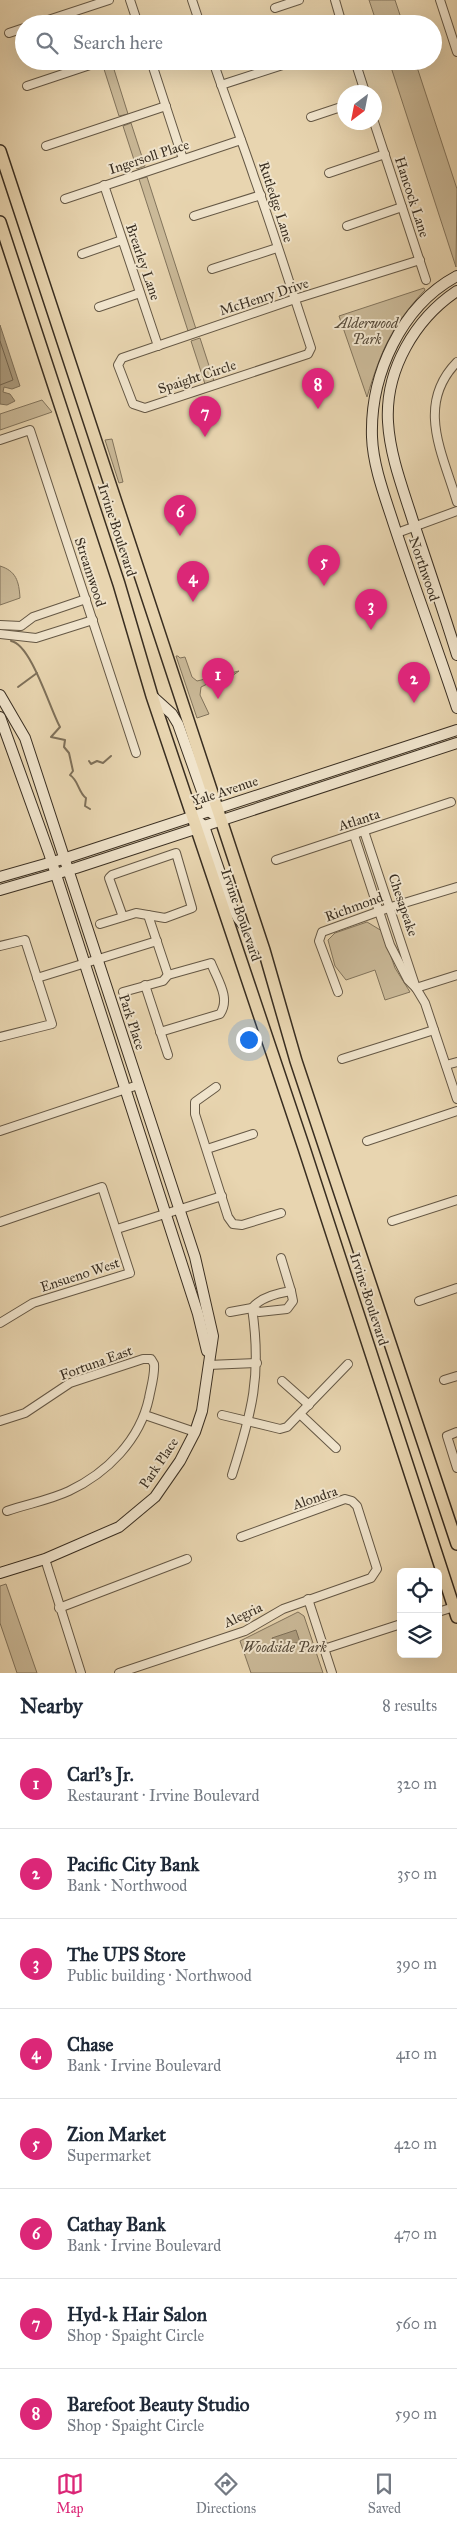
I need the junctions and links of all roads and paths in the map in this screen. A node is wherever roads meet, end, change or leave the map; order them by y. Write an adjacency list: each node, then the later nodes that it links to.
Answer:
1 (80, 0): 9 (street)
2 (109, 0): 9 (street)
3 (130, 0): 11 (street)
4 (192, 0): 12 (street)
5 (299, 0): 8 (street)
6 (335, 0): 13 (street)
7 (440, 0): 16 (street)
8 (275, 8)
9 (82, 9): 10 (street)
10 (64, 15)
11 (135, 15)
12 (197, 15)
13 (339, 15)
14 (15, 31): 15 (street)
15 (9, 33)
16 (457, 52)
17 (75, 70): 24 (street)
18 (154, 70): 25 (street)
19 (216, 70): 22 (street, Rutledge Lane)
20 (267, 70): 22 (street)
21 (358, 70): 23 (street)
22 (221, 85): 29 (street, Rutledge Lane)
23 (363, 85)
24 (27, 86)
25 (166, 106): 30 (street); 33 (street)
26 (337, 109): 27 (street)
27 (311, 118)
28 (377, 130): 32 (street, Hancock Lane)
29 (240, 140): 33 (street, Ingersoll Place); 36 (street, Rutledge Lane)
30 (46, 146)
31 (0, 151): 75 (main road, Irvine Boulevard)
32 (385, 154): 34 (street); 38 (street, Hancock Lane)
33 (183, 159): 35 (street, Ingersoll Place)
34 (329, 173)
35 (104, 186): 37 (street, Ingersoll Place); 42 (street, Brearley Lane)
36 (261, 195): 39 (street); 43 (street, Rutledge Lane)
37 (64, 199)
38 (402, 207): 41 (street); 45 (street, Hancock Lane)
39 (194, 216)
40 (0, 222): 68 (main road, Irvine Boulevard)
41 (347, 226)
42 (122, 240): 44 (street); 50 (street, Brearley Lane)
43 (278, 248): 46 (street); 51 (street, Rutledge Lane)
44 (82, 254)
45 (420, 260): 48 (street, Hancock Lane); 51 (street, McHenry Drive)
46 (212, 269)
47 (457, 276): 61 (street, Northwood)
48 (426, 280)
49 (457, 291): 60 (street, Northwood)
50 (140, 293): 52 (street); 53 (street, Brearley Lane)
51 (295, 299): 53 (street, McHenry Drive); 54 (street, Rutledge Lane)
52 (99, 307)
53 (158, 346): 55 (street, McHenry Drive)
54 (310, 351): 55 (street, Spaight Circle)
55 (119, 362)
56 (457, 362): 58 (street)
57 (0, 440): 62 (street, Streamwood)
58 (456, 497)
59 (457, 511): 60 (street)
60 (415, 527): 61 (street); 66 (street, Northwood)
61 (397, 533): 69 (street, Northwood)
62 (86, 599): 63 (street, Streamwood); 64 (street)
63 (93, 620): 65 (street); 73 (street, Streamwood)
64 (0, 625)
65 (0, 634)
66 (457, 655)
67 (0, 695): 81 (street, Park Place)
68 (152, 696): 75 (street); 76 (main road, Irvine Boulevard)
69 (457, 708)
70 (0, 717): 83 (street, Park Place)
71 (457, 730): 75 (street, Yale Avenue)
72 (457, 744): 77 (street, Yale Avenue)
73 (136, 752)
74 (451, 802): 79 (street, Atlanta)
75 (213, 810): 76 (street, Yale Avenue); 77 (main road, Irvine Boulevard)
76 (192, 817): 78 (main road, Irvine Boulevard); 81 (street, Yale Avenue)
77 (221, 820): 78 (street, Yale Avenue); 96 (main road, Irvine Boulevard)
78 (200, 827): 84 (street, Yale Avenue); 96 (street); 164 (main road, Irvine Boulevard)
79 (364, 831): 80 (street, Atlanta); 89 (street, Chesapeake)
80 (354, 835): 82 (street, Atlanta); 90 (street, Chesapeake)
81 (63, 859): 83 (street, Yale Avenue); 84 (street, Park Place)
82 (276, 860)
83 (52, 862): 85 (street, Park Place); 86 (street, Yale Avenue)
84 (67, 871): 85 (street, Yale Avenue); 97 (street, Park Place)
85 (56, 874): 88 (street, Yale Avenue); 98 (street, Park Place)
86 (0, 877)
87 (457, 886): 89 (street, Richmond)
88 (0, 890)
89 (390, 907): 90 (street, Richmond); 103 (street, Chesapeake)
90 (380, 911): 103 (street, Chesapeake); 105 (street, Richmond)
91 (148, 915): 92 (street); 92 (street); 94 (street)
92 (123, 917): 93 (street)
93 (100, 924)
94 (157, 941): 97 (street); 99 (street)
95 (0, 946): 101 (street)
96 (264, 950): 156 (main road, Irvine Boulevard)
97 (97, 960): 98 (street); 113 (street, Park Place)
98 (84, 964): 101 (street); 115 (street, Park Place)
99 (168, 975): 102 (street); 107 (street)
100 (457, 975): 103 (street)
101 (37, 978): 108 (street)
102 (145, 985): 104 (street); 107 (street)
103 (416, 988): 106 (street, Chesapeake)
104 (123, 992)
105 (338, 992)
106 (434, 1030): 110 (street); 112 (street, Chesapeake)
107 (160, 1032): 109 (street)
108 (0, 1037)
109 (168, 1056)
110 (342, 1059)
111 (457, 1062): 112 (street)
112 (446, 1065): 116 (street, Chesapeake)
113 (138, 1085): 115 (street); 124 (street, Park Place)
114 (216, 1087): 121 (street)
115 (124, 1090): 118 (street); 125 (street, Park Place)
116 (457, 1099)
117 (457, 1110): 120 (street)
118 (0, 1131)
119 (253, 1134): 121 (street)
120 (367, 1141)
121 (207, 1149): 122 (street)
122 (222, 1196): 124 (street); 126 (street)
123 (457, 1200): 127 (street)
124 (178, 1209): 125 (street); 139 (street, Park Place)
125 (165, 1213): 129 (street); 139 (street, Park Place)
126 (281, 1213)
127 (392, 1221)
128 (0, 1222): 129 (street)
129 (117, 1229): 136 (street, Ensueno West)
130 (281, 1258): 132 (street)
131 (457, 1288): 133 (street)
132 (290, 1291): 134 (street); 134 (street)
133 (419, 1301)
134 (252, 1308): 135 (street); 137 (street)
135 (230, 1312)
136 (0, 1323)
137 (257, 1363): 139 (street); 148 (street)
138 (348, 1364): 143 (street)
139 (208, 1365): 149 (street, Park Place)
140 (457, 1376): 141 (street)
141 (444, 1380)
142 (282, 1381): 143 (street)
143 (309, 1405): 145 (street)
144 (145, 1415): 147 (street, Fortuna East); 149 (street); 154 (street)
145 (300, 1415): 148 (street); 151 (street)
146 (222, 1416): 148 (street)
147 (0, 1421)
148 (249, 1422): 153 (street)
149 (195, 1432): 157 (street, Park Place)
150 (457, 1432): 152 (street)
151 (336, 1448)
152 (457, 1468)
153 (232, 1475)
154 (7, 1511)
155 (241, 1537): 160 (street, Alondra)
156 (457, 1544)
157 (45, 1559): 159 (street, Park Place); 162 (street)
158 (187, 1560): 162 (street)
159 (0, 1573)
160 (375, 1574): 161 (street, Alegria)
161 (308, 1600): 166 (street); 167 (street, Alegria)
162 (60, 1608): 168 (street)
163 (442, 1612): 164 (street)
164 (455, 1612)
165 (397, 1625): 166 (street)
166 (324, 1649): 170 (street)
167 (131, 1671): 169 (street, Alegria)
168 (81, 1673)
169 (119, 1673)
170 (332, 1673)

